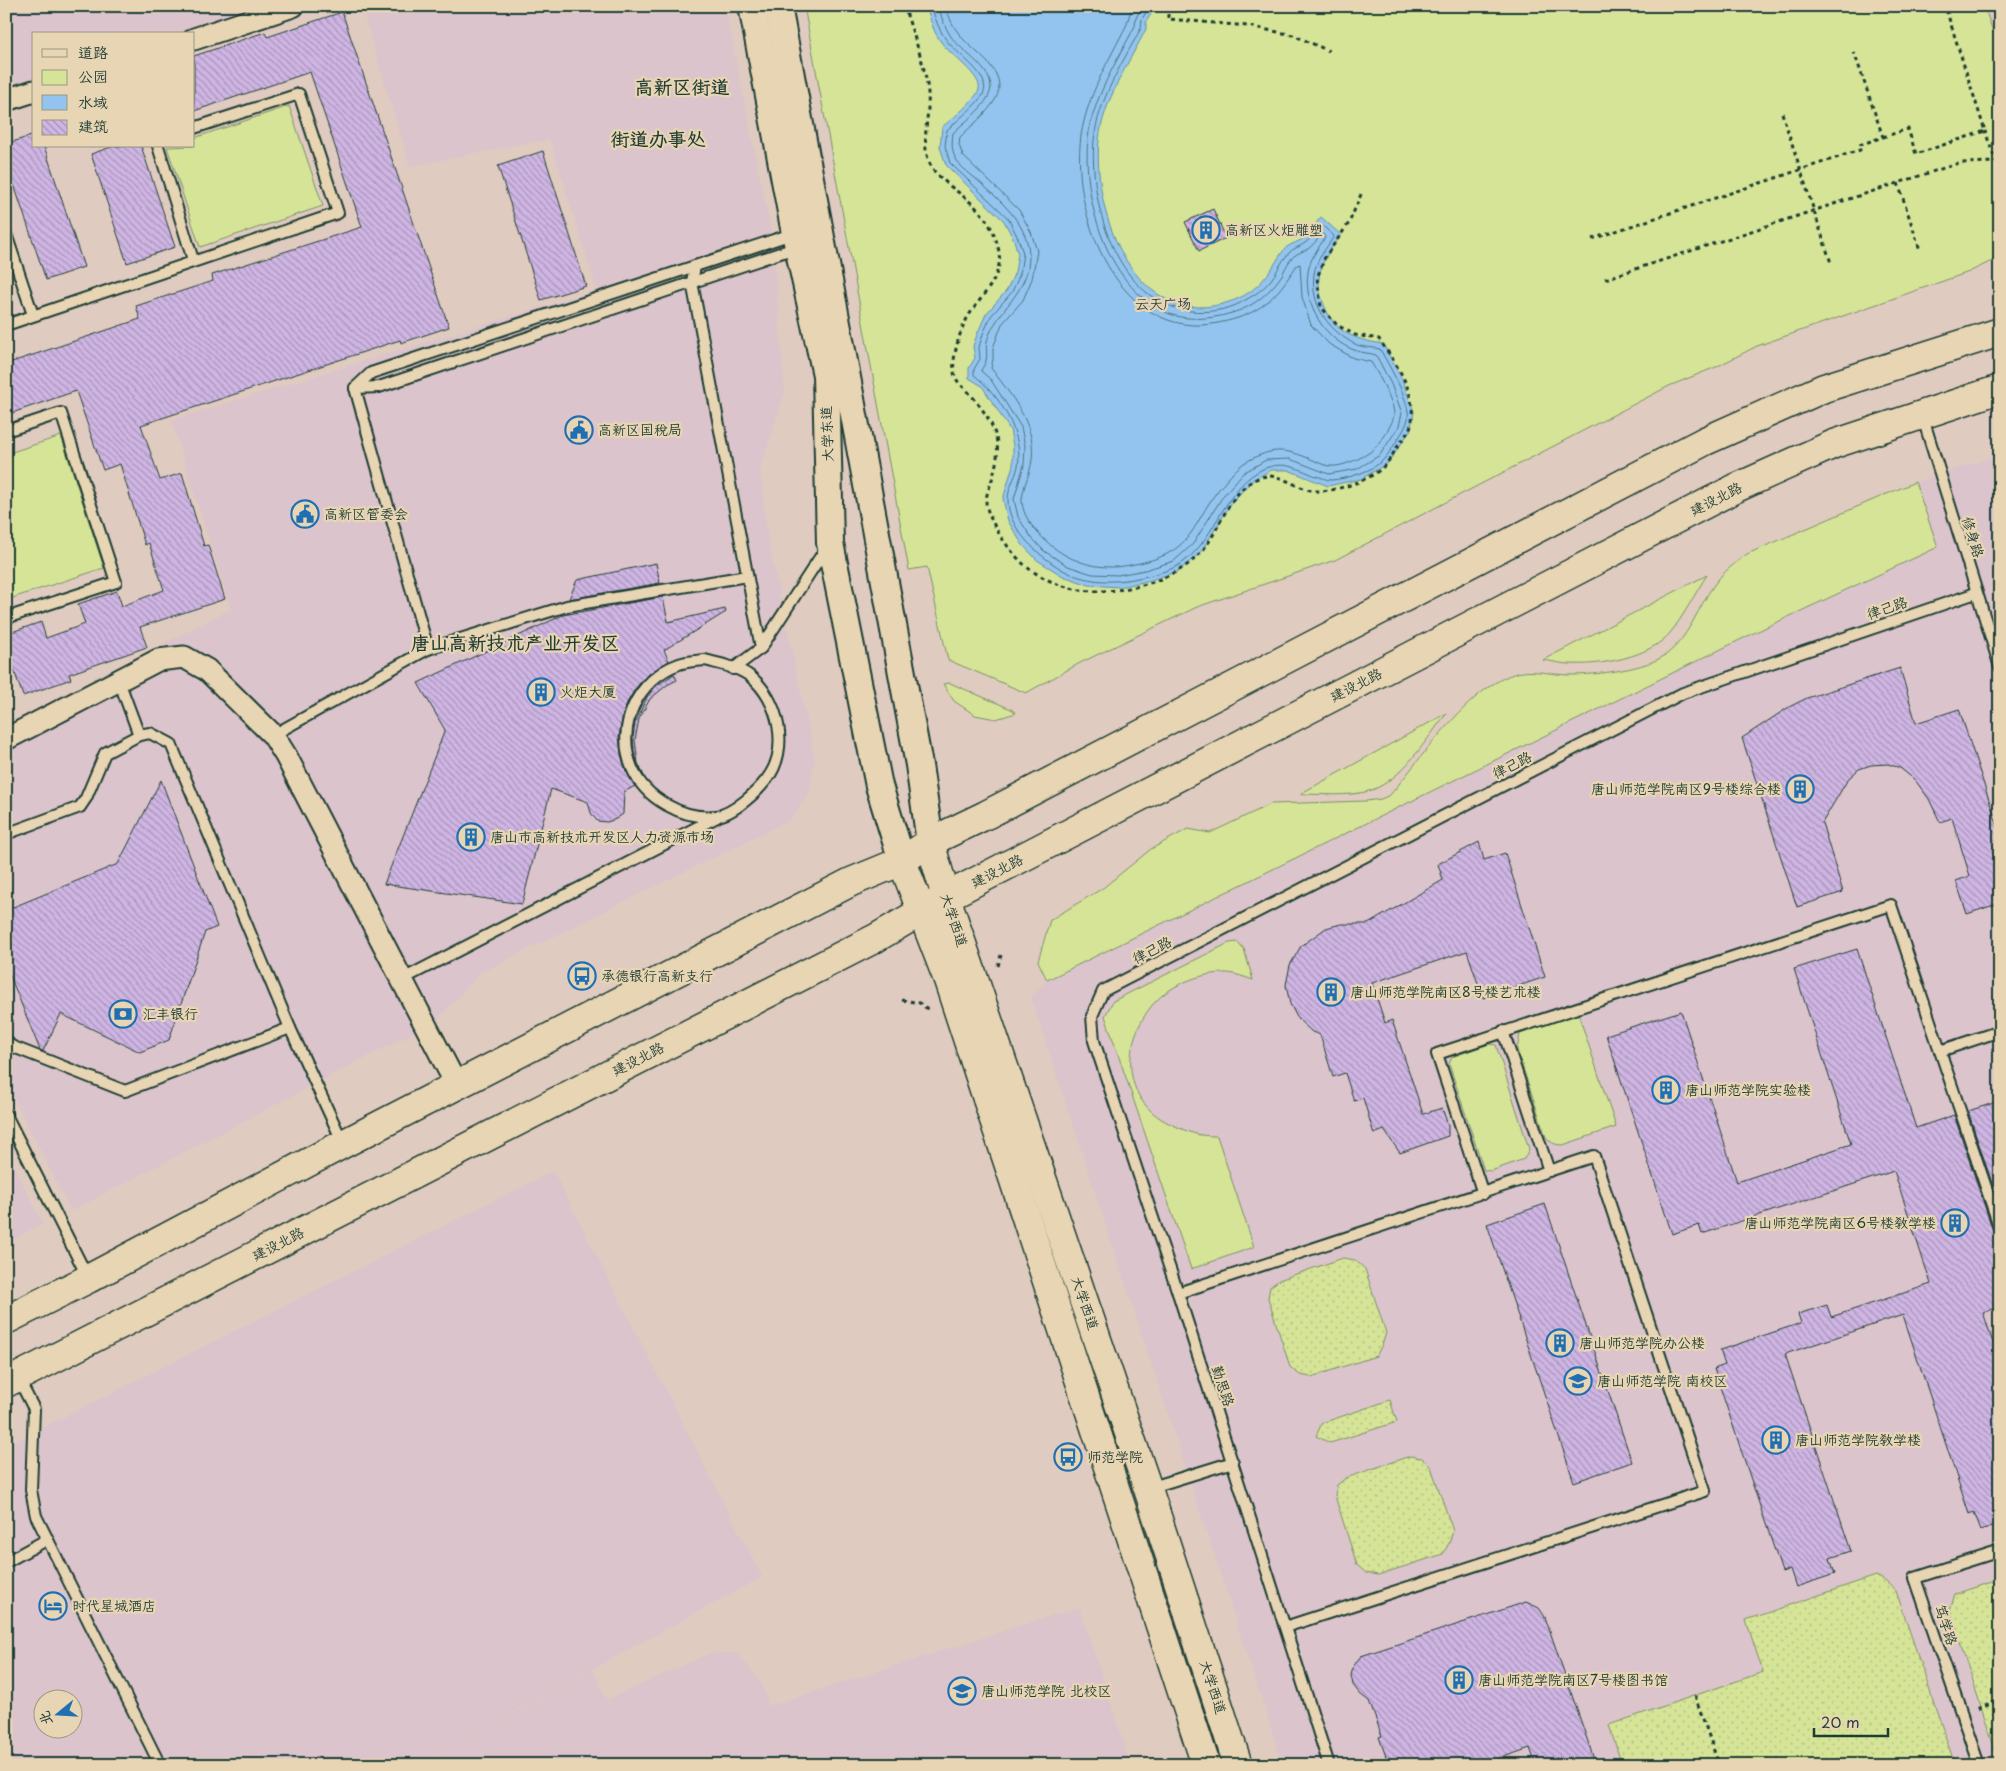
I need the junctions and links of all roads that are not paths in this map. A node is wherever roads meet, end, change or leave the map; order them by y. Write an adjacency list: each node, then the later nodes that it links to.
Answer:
1 (293, 6): 4 (street)
2 (752, 6): 10 (street, 大学东道)
3 (778, 6): 35 (street, 大学东道)
4 (195, 39)
5 (32, 92): 6 (street)
6 (6, 100)
7 (195, 128): 11 (lane)
8 (159, 148): 11 (lane)
9 (6, 234): 14 (lane)
10 (797, 240): 12 (lane); 13 (lane); 21 (street, 大学东道)
11 (194, 260): 14 (lane)
12 (695, 266): 13 (lane); 17 (lane)
13 (692, 282): 17 (lane); 22 (lane)
14 (33, 315): 15 (lane)
15 (6, 325)
16 (2000, 332): 35 (main road)
17 (355, 388): 26 (lane)
18 (2000, 389): 19 (main road, 建设北路)
19 (1922, 414): 23 (lane, 修身路); 37 (main road, 建设北路)
20 (6, 431): 24 (lane)
21 (830, 543): 25 (lane); 36 (street, 大学东道)
22 (747, 576): 25 (lane); 26 (lane)
23 (1976, 593): 27 (lane, 修身路); 40 (lane, 律己路)
24 (6, 618)
25 (761, 648): 28 (lane)
26 (428, 649): 31 (lane)
27 (2000, 667)
28 (733, 669): 33 (lane); 33 (lane)
29 (118, 681): 30 (lane); 31 (street); 32 (street)
30 (139, 735): 34 (lane); 41 (lane)
31 (273, 735): 39 (street)
32 (6, 739)
33 (717, 816): 39 (lane)
34 (6, 834)
35 (930, 842): 36 (main road); 37 (main road, 大学西道)
36 (902, 861): 38 (main road, 大学西道); 46 (main road)
37 (946, 897): 38 (main road, 建设北路); 57 (main road, 大学西道)
38 (922, 912): 55 (main road, 建设北路); 63 (main road, 大学西道)
39 (402, 979): 46 (street)
40 (1092, 1016): 53 (lane, 勤思路)
41 (290, 1028): 44 (lane); 48 (lane)
42 (1503, 1031): 45 (lane); 49 (lane); 50 (lane)
43 (2000, 1031): 45 (lane)
44 (6, 1040)
45 (1940, 1051): 51 (lane)
46 (456, 1086): 48 (main road)
47 (6, 1115): 52 (lane)
48 (343, 1144): 52 (main road)
49 (1549, 1171): 50 (lane); 61 (lane)
50 (1483, 1194): 53 (lane)
51 (2000, 1229)
52 (88, 1279): 54 (main road)
53 (1178, 1293): 56 (lane, 勤思路)
54 (6, 1320)
55 (12, 1380): 58 (lane)
56 (1233, 1462): 57 (lane); 61 (lane, 勤思路)
57 (1148, 1489): 64 (main road, 大学西道)
58 (48, 1539): 60 (lane); 62 (lane)
59 (2000, 1551): 66 (lane, 笃学路)
60 (6, 1562)
61 (1285, 1627): 65 (lane, 勤思路)
62 (160, 1765)
63 (1206, 1765)
64 (1238, 1765)
65 (1330, 1765)
66 (1979, 1765)

